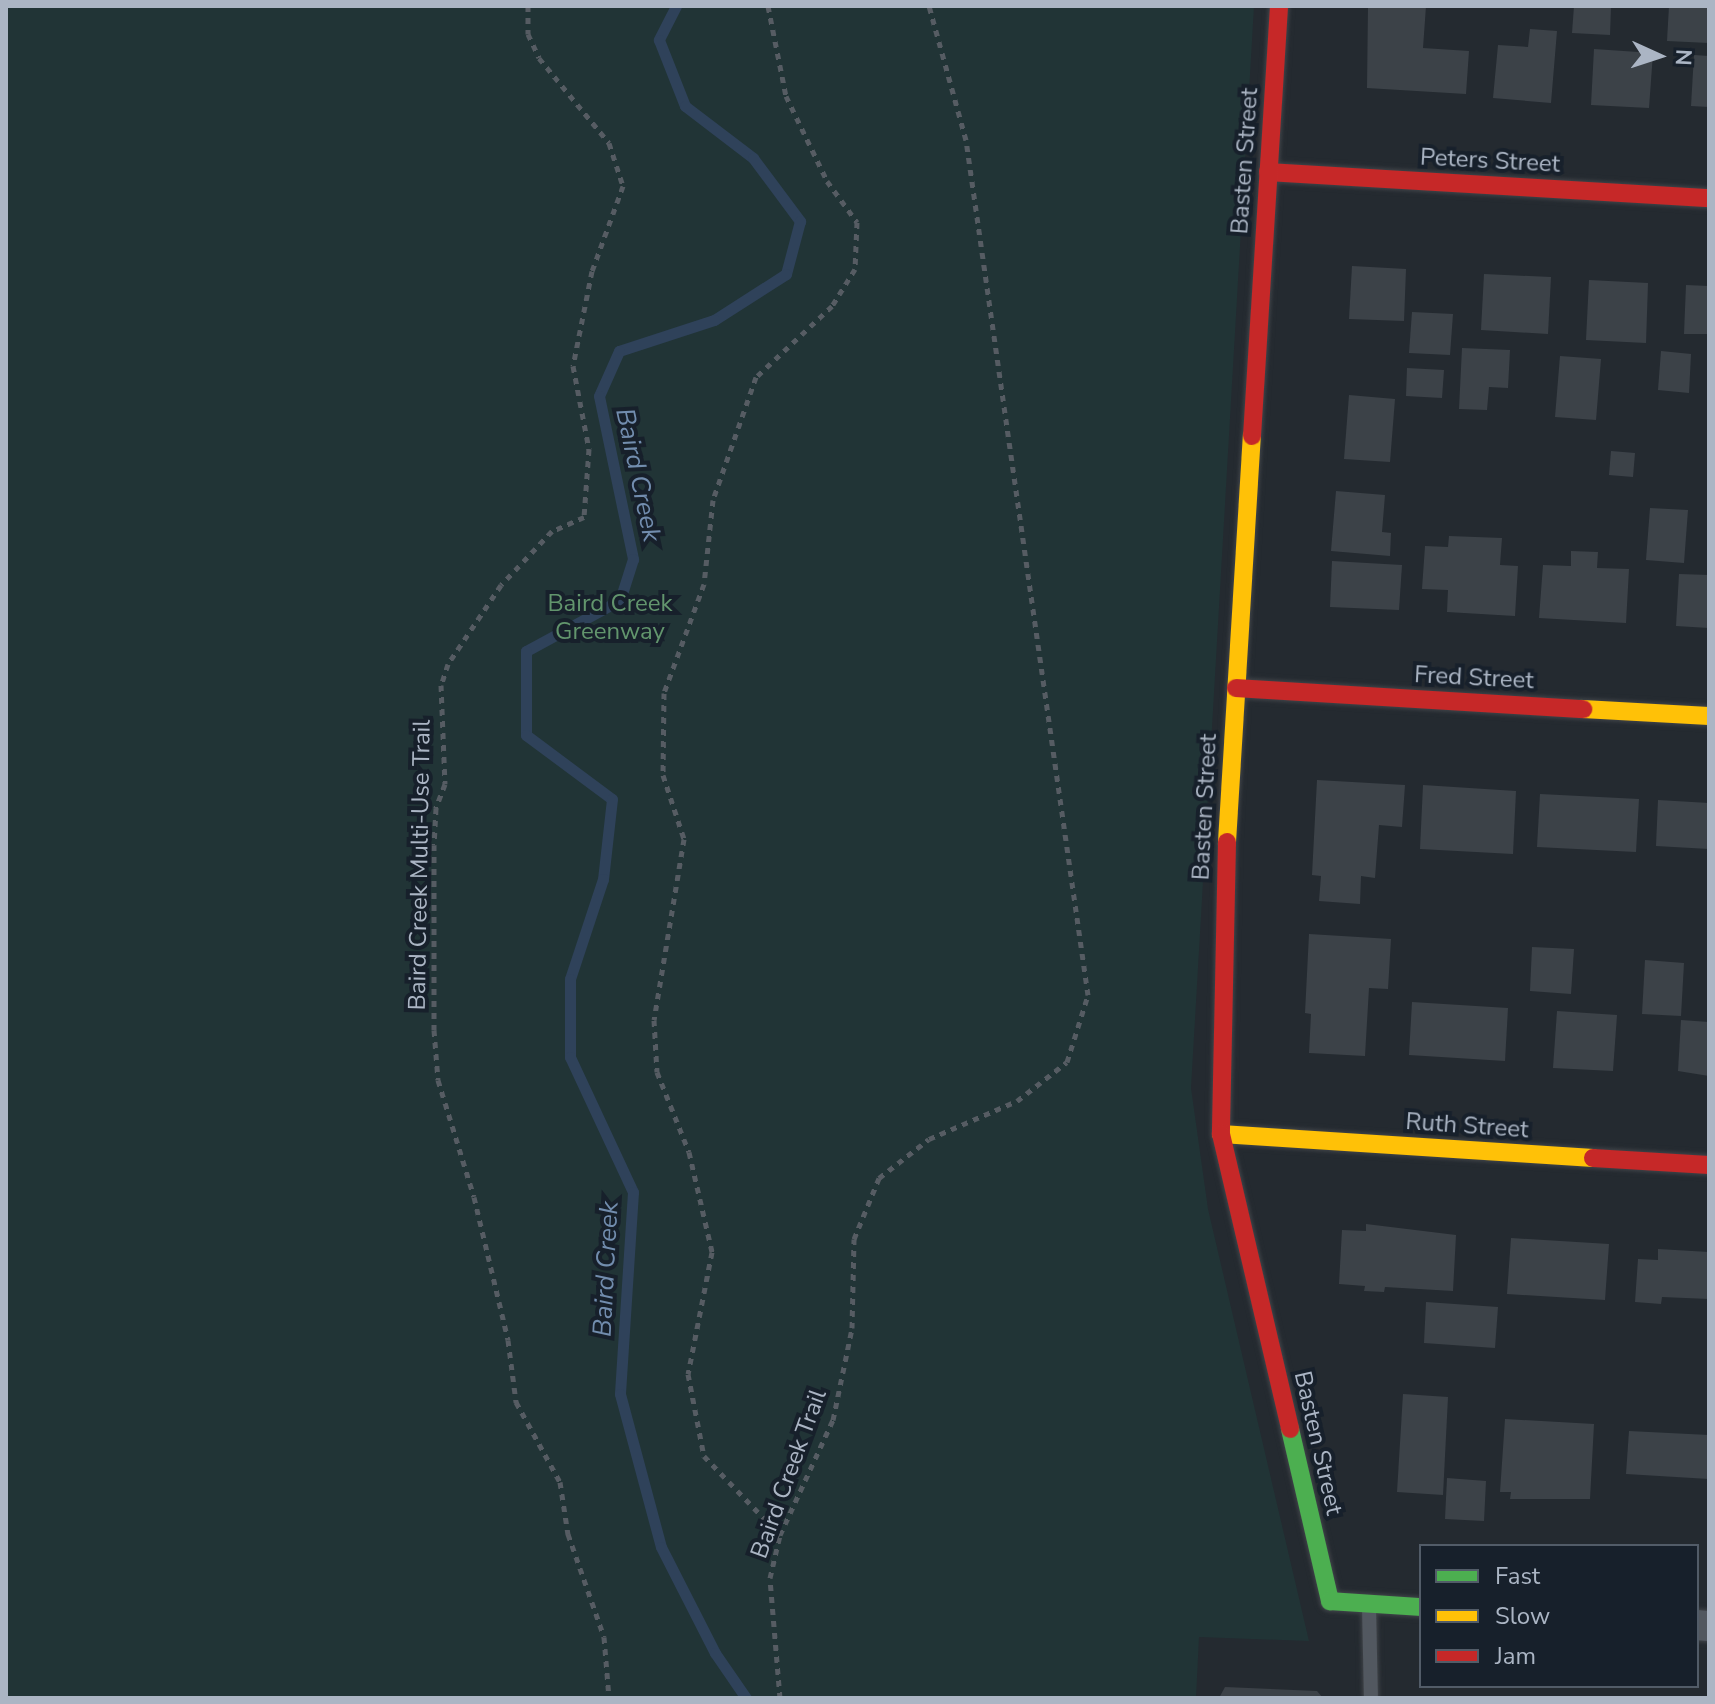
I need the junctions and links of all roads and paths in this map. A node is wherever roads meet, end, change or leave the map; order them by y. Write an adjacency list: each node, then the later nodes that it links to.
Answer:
1 (528, 6): 14 (path, Baird Creek Multi-Use Trail)
2 (768, 6): 11 (path)
3 (929, 6): 11 (path, Baird Creek Trail)
4 (1279, 6): 5 (street, Basten Street)
5 (1268, 172): 6 (street, Peters Street); 7 (street, Basten Street)
6 (1709, 198)
7 (1236, 688): 8 (street, Fred Street); 9 (street, Basten Street)
8 (1709, 716)
9 (1221, 1134): 10 (street, Ruth Street); 12 (street, Basten Street)
10 (1709, 1165)
11 (780, 1535): 15 (path, Baird Creek Trail)
12 (1369, 1603): 13 (street); 16 (lane)
13 (1419, 1607)
14 (609, 1698)
15 (780, 1698)
16 (1371, 1698)

